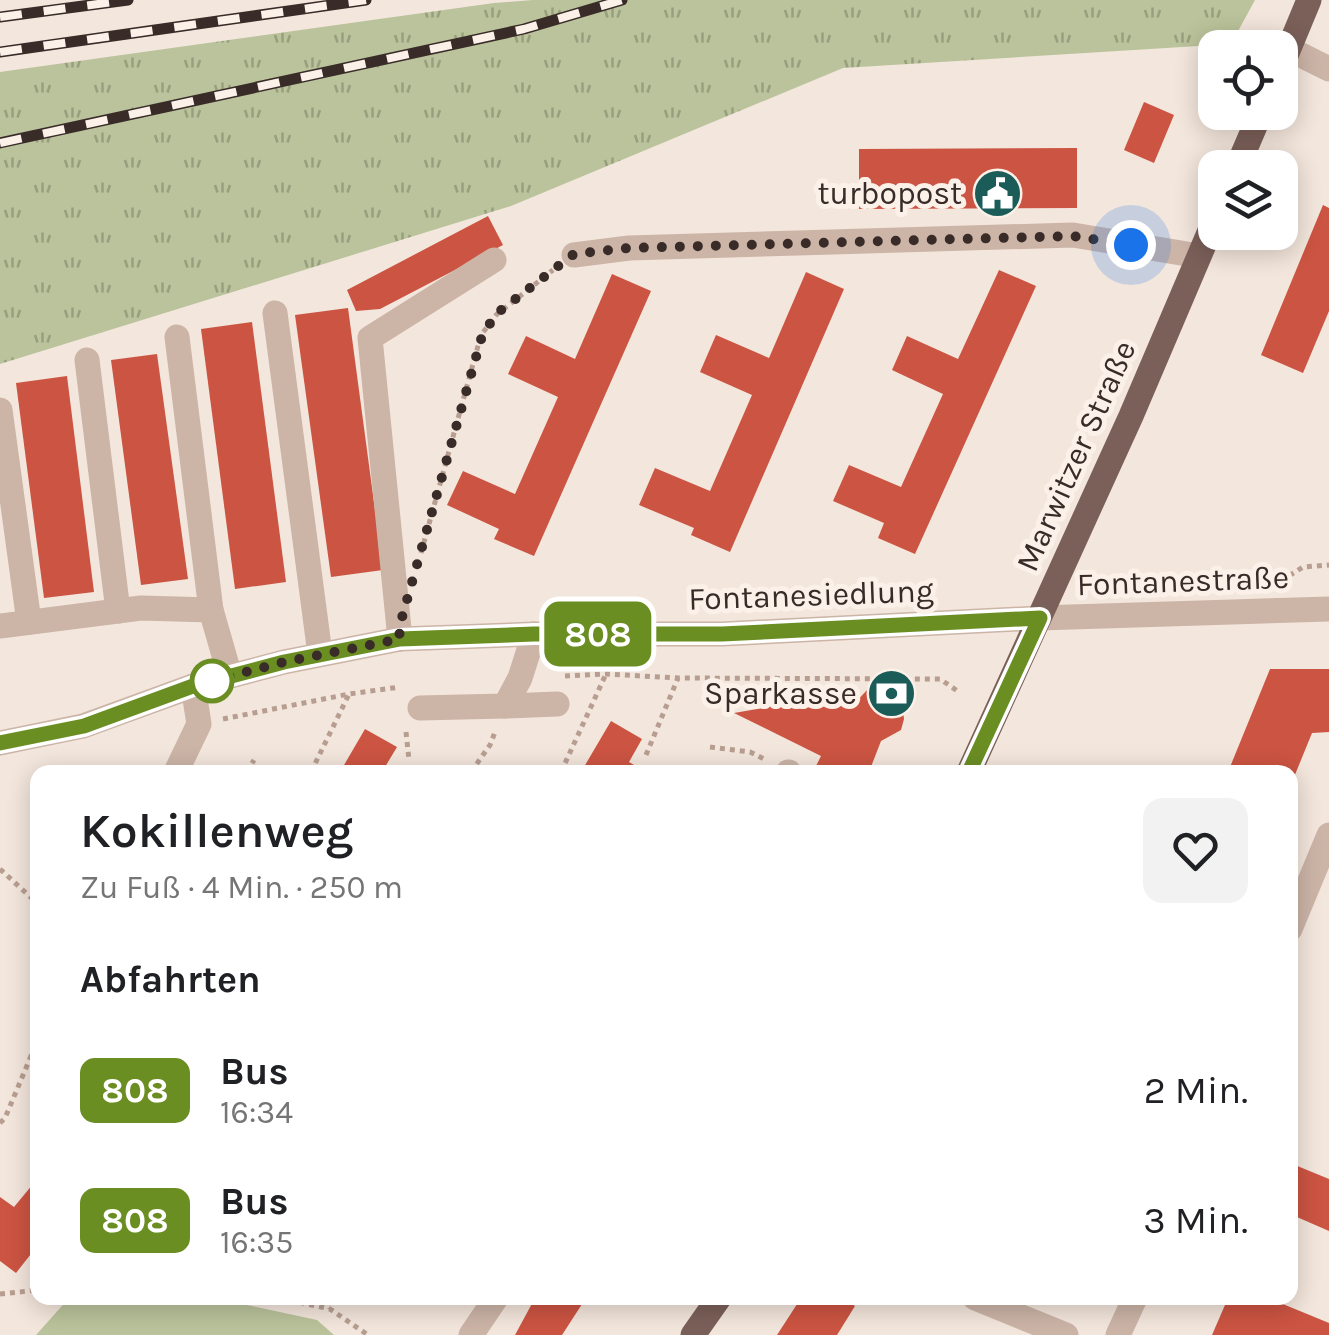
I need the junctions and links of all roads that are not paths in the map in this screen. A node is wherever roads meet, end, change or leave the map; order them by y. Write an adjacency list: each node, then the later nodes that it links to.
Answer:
1 (1310, 0): 2 (main road)
2 (1297, 30)
3 (1298, 62): 4 (street)
4 (1329, 69)
5 (1202, 250): 7 (main road, Marwitzer Straße)
6 (574, 254): 7 (street)
7 (1199, 256): 16 (main road, Marwitzer Straße)
8 (494, 260): 20 (street)
9 (275, 313): 21 (street)
10 (178, 337): 14 (street)
11 (87, 360): 15 (street)
12 (0, 410): 17 (street)
13 (1329, 609): 16 (street, Fontanestraße)
14 (211, 610): 15 (street); 22 (street)
15 (118, 611): 17 (street)
16 (1040, 618): 19 (street, Fontanesiedlung); 29 (main road, Marwitzer Straße)
17 (29, 622): 18 (street)
18 (0, 626)
19 (534, 634): 20 (street, Fontanesiedlung); 25 (street)
20 (400, 639): 21 (street, Fontanesiedlung)
21 (320, 654): 22 (street, Fontanesiedlung)
22 (230, 676): 23 (street, Fontanesiedlung)
23 (193, 686): 27 (street, Fontanesiedlung); 28 (street)
24 (557, 704): 25 (street)
25 (505, 706): 26 (street)
26 (420, 708)
27 (0, 744)
28 (179, 765)
29 (972, 765)
30 (1329, 835): 31 (street)
31 (1298, 910)
32 (491, 1305): 36 (street)
33 (714, 1305): 37 (main road)
34 (992, 1305): 38 (street)
35 (1132, 1305): 39 (street)
36 (471, 1335)
37 (694, 1335)
38 (1066, 1335)
39 (1118, 1335)

